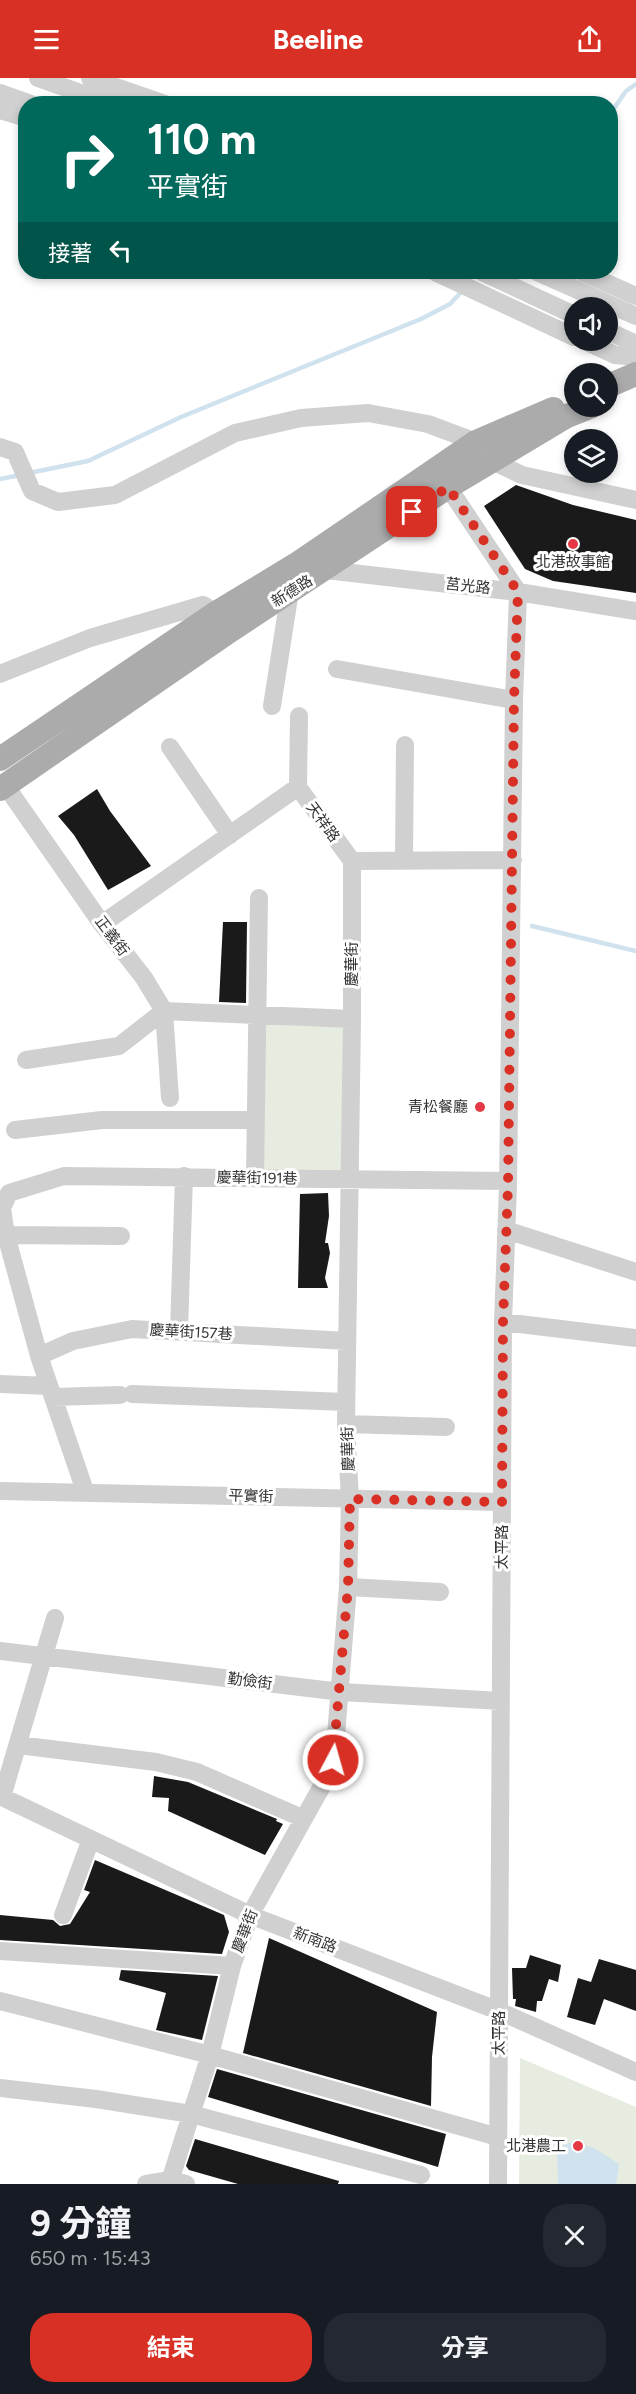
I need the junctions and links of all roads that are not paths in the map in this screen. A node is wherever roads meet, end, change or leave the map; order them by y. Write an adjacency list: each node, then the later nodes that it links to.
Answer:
1 (38, 78): 4 (street)
2 (90, 78): 5 (street)
3 (0, 93): 6 (street)
4 (89, 96)
5 (142, 96)
6 (18, 99)
7 (0, 110): 8 (street)
8 (18, 116)
9 (453, 279): 16 (street)
10 (498, 279): 14 (street)
11 (553, 279): 15 (street)
12 (598, 279): 13 (street)
13 (636, 296)
14 (564, 310)
15 (636, 316)
16 (564, 331)
17 (618, 336): 18 (street)
18 (636, 344)
19 (606, 351): 20 (street)
20 (636, 357)
21 (636, 374): 22 (main road)
22 (618, 382)
23 (636, 390): 24 (main road)
24 (618, 397)
25 (564, 406): 28 (main road, 新德路)
26 (565, 417): 28 (main road, 新德路)
27 (0, 447): 28 (street)
28 (483, 451): 29 (main road, 新德路); 30 (street)
29 (442, 478): 31 (main road, 新德路); 32 (main road, 新德路); 34 (street)
30 (636, 500)
31 (300, 562): 32 (street, 莒光路); 36 (main road, 新德路)
32 (322, 572): 33 (main road, 新德路); 34 (street, 莒光路)
33 (291, 591): 36 (main road, 新德路); 40 (street)
34 (518, 592): 35 (street, 莒光路); 39 (street, 太平路)
35 (636, 611)
36 (222, 623): 38 (street); 44 (main road, 新德路); 45 (main road, 新德路)
37 (337, 669): 39 (street)
38 (0, 674)
39 (514, 700): 48 (street, 太平路)
40 (272, 706)
41 (299, 716): 46 (street)
42 (405, 745): 50 (street)
43 (170, 747): 47 (street)
44 (0, 759)
45 (3, 787): 52 (street, 正義街)
46 (298, 787): 47 (street, 天祥路); 49 (street, 天祥路)
47 (230, 835): 52 (street, 天祥路)
48 (513, 860): 50 (street); 63 (street, 太平路)
49 (352, 861): 50 (street); 55 (street, 慶華街)
50 (404, 861)
51 (259, 898): 54 (street)
52 (102, 924): 53 (street, 正義街)
53 (164, 1011): 54 (street); 56 (street); 57 (street)
54 (256, 1017): 55 (street); 58 (street)
55 (352, 1019): 62 (street, 慶華街)
56 (26, 1060)
57 (170, 1098)
58 (255, 1120): 59 (street); 61 (street)
59 (15, 1130)
60 (184, 1176): 61 (street, 慶華街191巷); 65 (street, 慶華街191巷); 69 (street)
61 (255, 1178): 62 (street, 慶華街191巷)
62 (350, 1179): 63 (street, 慶華街191巷); 71 (street, 慶華街)
63 (508, 1181): 64 (street, 太平路)
64 (506, 1230): 67 (street); 68 (street, 太平路)
65 (6, 1235): 66 (street); 72 (street)
66 (121, 1236)
67 (636, 1272)
68 (503, 1322): 70 (street); 81 (street, 太平路)
69 (179, 1331): 71 (street, 慶華街157巷); 72 (street, 慶華街157巷)
70 (636, 1338)
71 (347, 1341): 75 (street, 慶華街)
72 (39, 1356): 74 (street)
73 (0, 1384): 74 (street)
74 (51, 1392): 75 (street); 79 (street)
75 (346, 1402): 76 (street, 慶華街)
76 (346, 1424): 77 (street); 80 (street, 慶華街)
77 (446, 1427)
78 (0, 1491): 79 (street, 平實街)
79 (85, 1491): 80 (street, 平實街)
80 (350, 1499): 81 (street, 平實街); 82 (street, 慶華街)
81 (502, 1502): 88 (street, 太平路)
82 (348, 1587): 83 (street); 87 (street, 慶華街)
83 (440, 1592)
84 (55, 1618): 86 (street)
85 (0, 1651): 86 (street, 勤儉街)
86 (43, 1656): 87 (street, 勤儉街); 89 (street)
87 (341, 1692): 88 (street, 勤儉街); 91 (street, 慶華街)
88 (501, 1701): 98 (street, 太平路)
89 (18, 1745): 90 (street); 91 (street)
90 (1, 1797): 92 (street, 新南路)
91 (302, 1818): 93 (street, 慶華街)
92 (91, 1839): 93 (street, 新南路); 94 (street)
93 (250, 1914): 96 (street, 慶華街); 98 (street, 新南路)
94 (63, 1915)
95 (0, 1950): 96 (street)
96 (232, 1966): 99 (street, 慶華街)
97 (0, 2001): 99 (street)
98 (499, 2011): 100 (street, 新南路); 103 (street, 太平路)
99 (210, 2055): 102 (street, 慶華街); 103 (street)
100 (636, 2072)
101 (0, 2088): 102 (street)
102 (191, 2114): 104 (street); 105 (street, 慶華街)
103 (498, 2137): 107 (street, 太平路)
104 (422, 2175)
105 (175, 2183): 106 (street)
106 (146, 2184)
107 (498, 2184)

